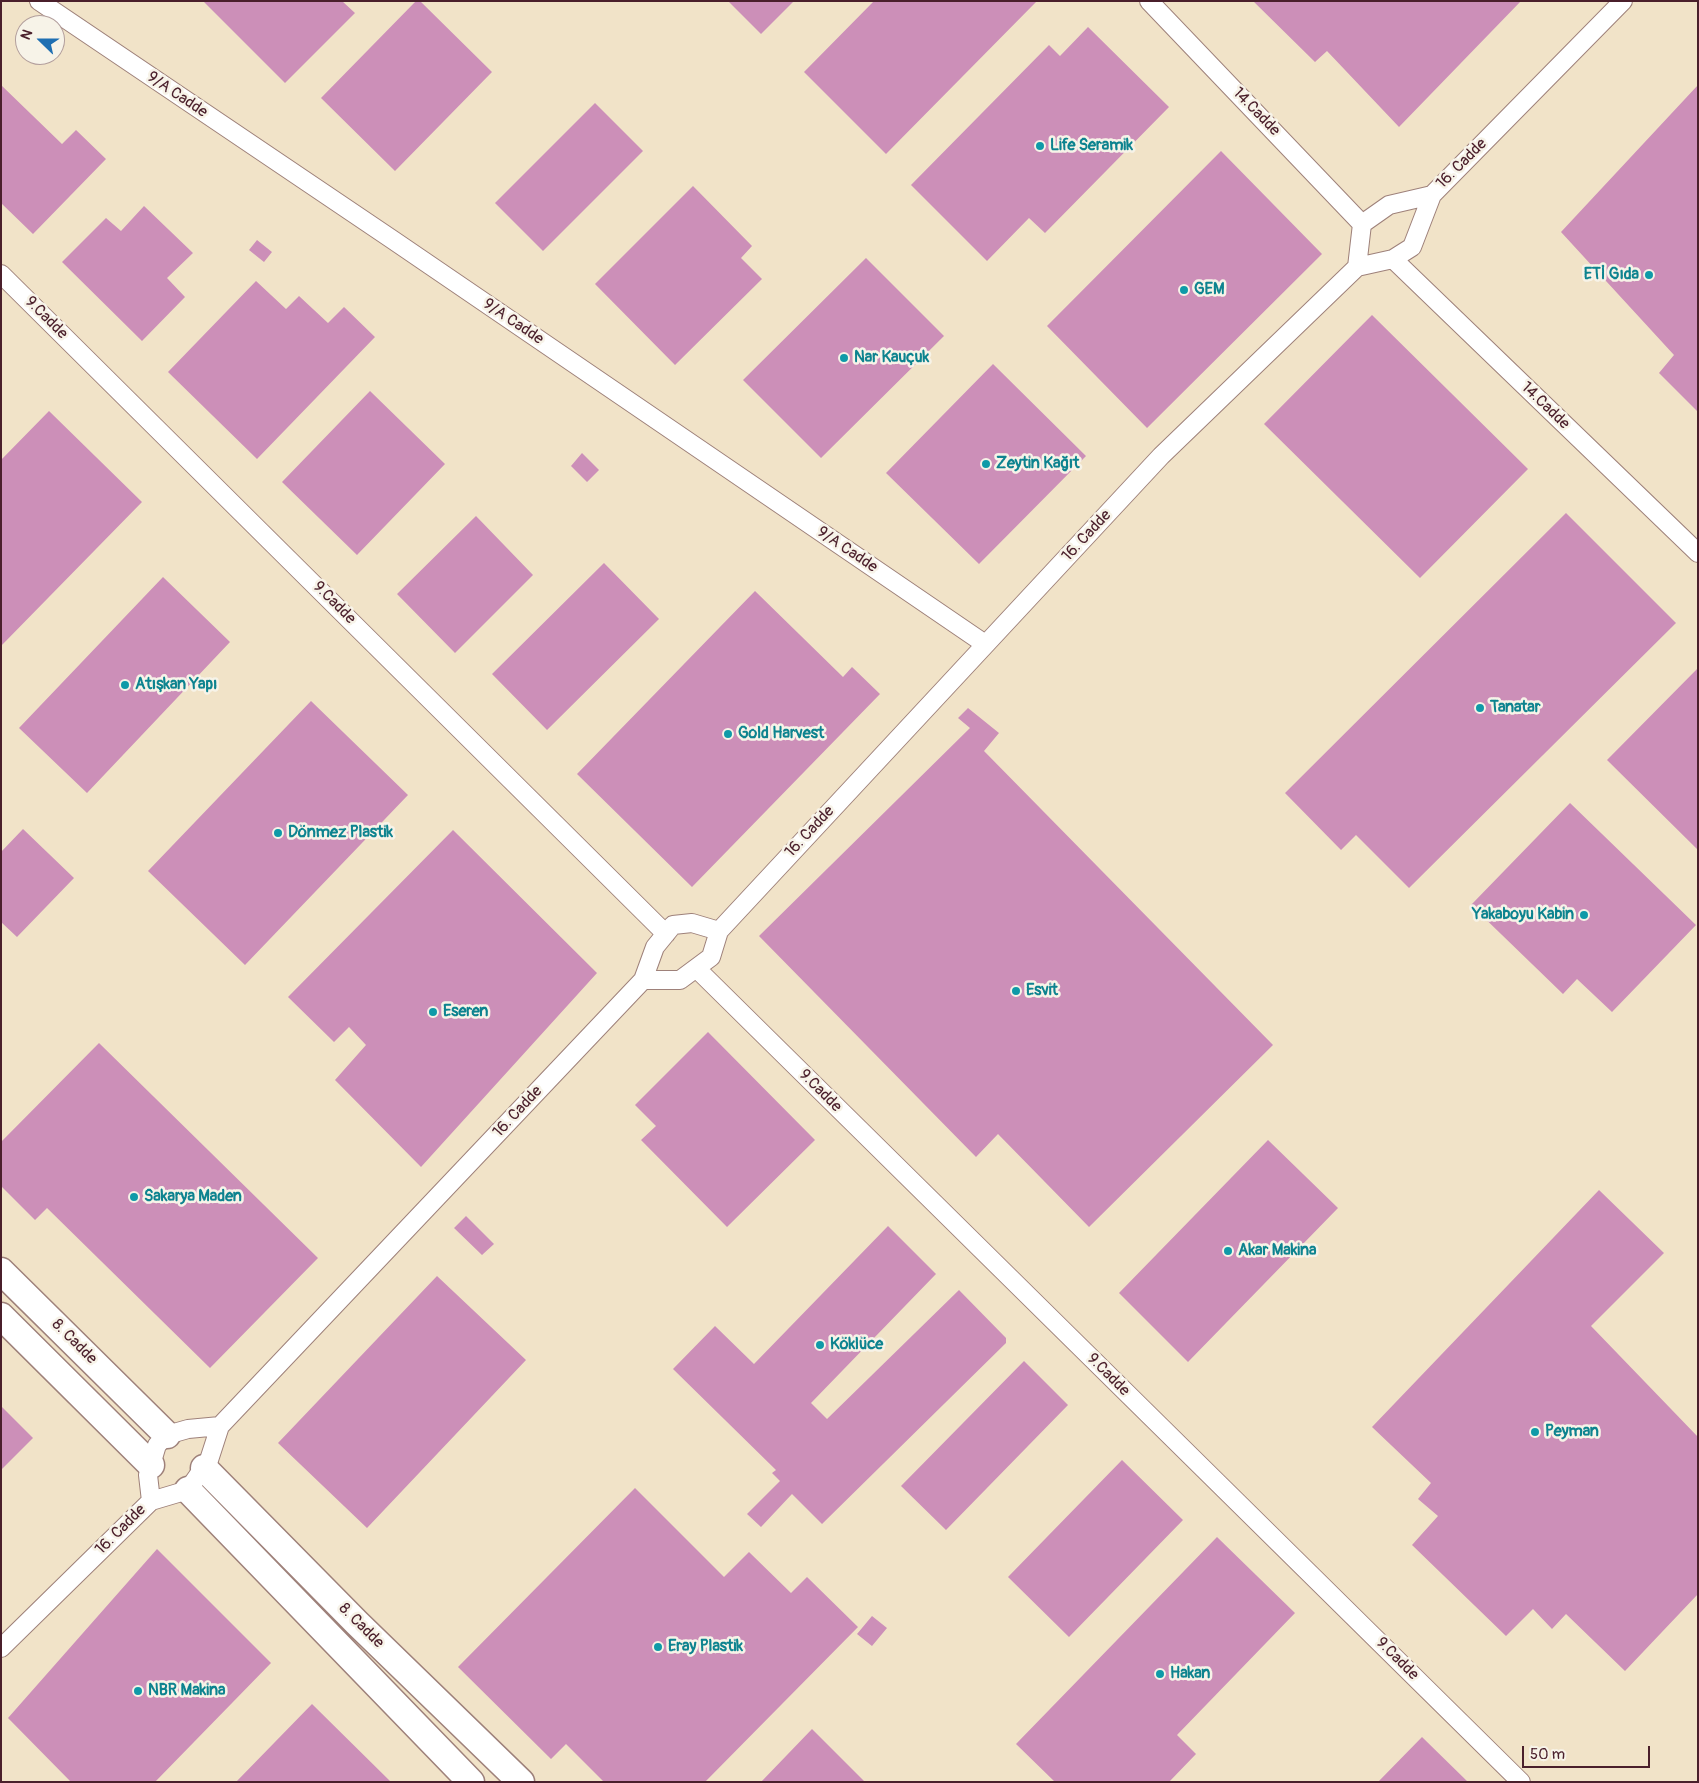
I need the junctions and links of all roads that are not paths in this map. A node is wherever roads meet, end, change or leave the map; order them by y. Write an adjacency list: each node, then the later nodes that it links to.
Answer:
1 (39, 1): 10 (street, 9/A Cadde)
2 (1149, 1): 5 (street, 14.Cadde)
3 (1623, 1): 4 (street, 16. Cadde)
4 (1432, 195): 5 (street); 6 (street, 16. Cadde)
5 (1362, 224): 7 (street)
6 (1393, 259): 7 (street, 16. Cadde); 9 (street, 14.Cadde)
7 (1357, 267): 10 (street, 16. Cadde)
8 (1, 274): 12 (street, 9.Cadde)
9 (1698, 553)
10 (985, 644): 11 (street, 16. Cadde)
11 (719, 930): 12 (street); 13 (street, 16. Cadde)
12 (666, 934): 14 (street)
13 (696, 968): 14 (street, 16. Cadde); 26 (street, 9.Cadde)
14 (643, 980): 17 (street, 16. Cadde)
15 (1, 1271): 18 (street, 8. Cadde)
16 (1, 1316): 19 (street, 8. Cadde)
17 (220, 1426): 18 (street); 20 (street, 16. Cadde)
18 (167, 1435): 19 (street)
19 (151, 1465): 22 (street)
20 (204, 1468): 21 (street, 16. Cadde); 25 (street, 8. Cadde)
21 (188, 1490): 22 (street, 16. Cadde); 24 (street, 8. Cadde)
22 (151, 1501): 23 (street, 16. Cadde)
23 (1, 1648)
24 (471, 1782)
25 (521, 1782)
26 (1521, 1782)

